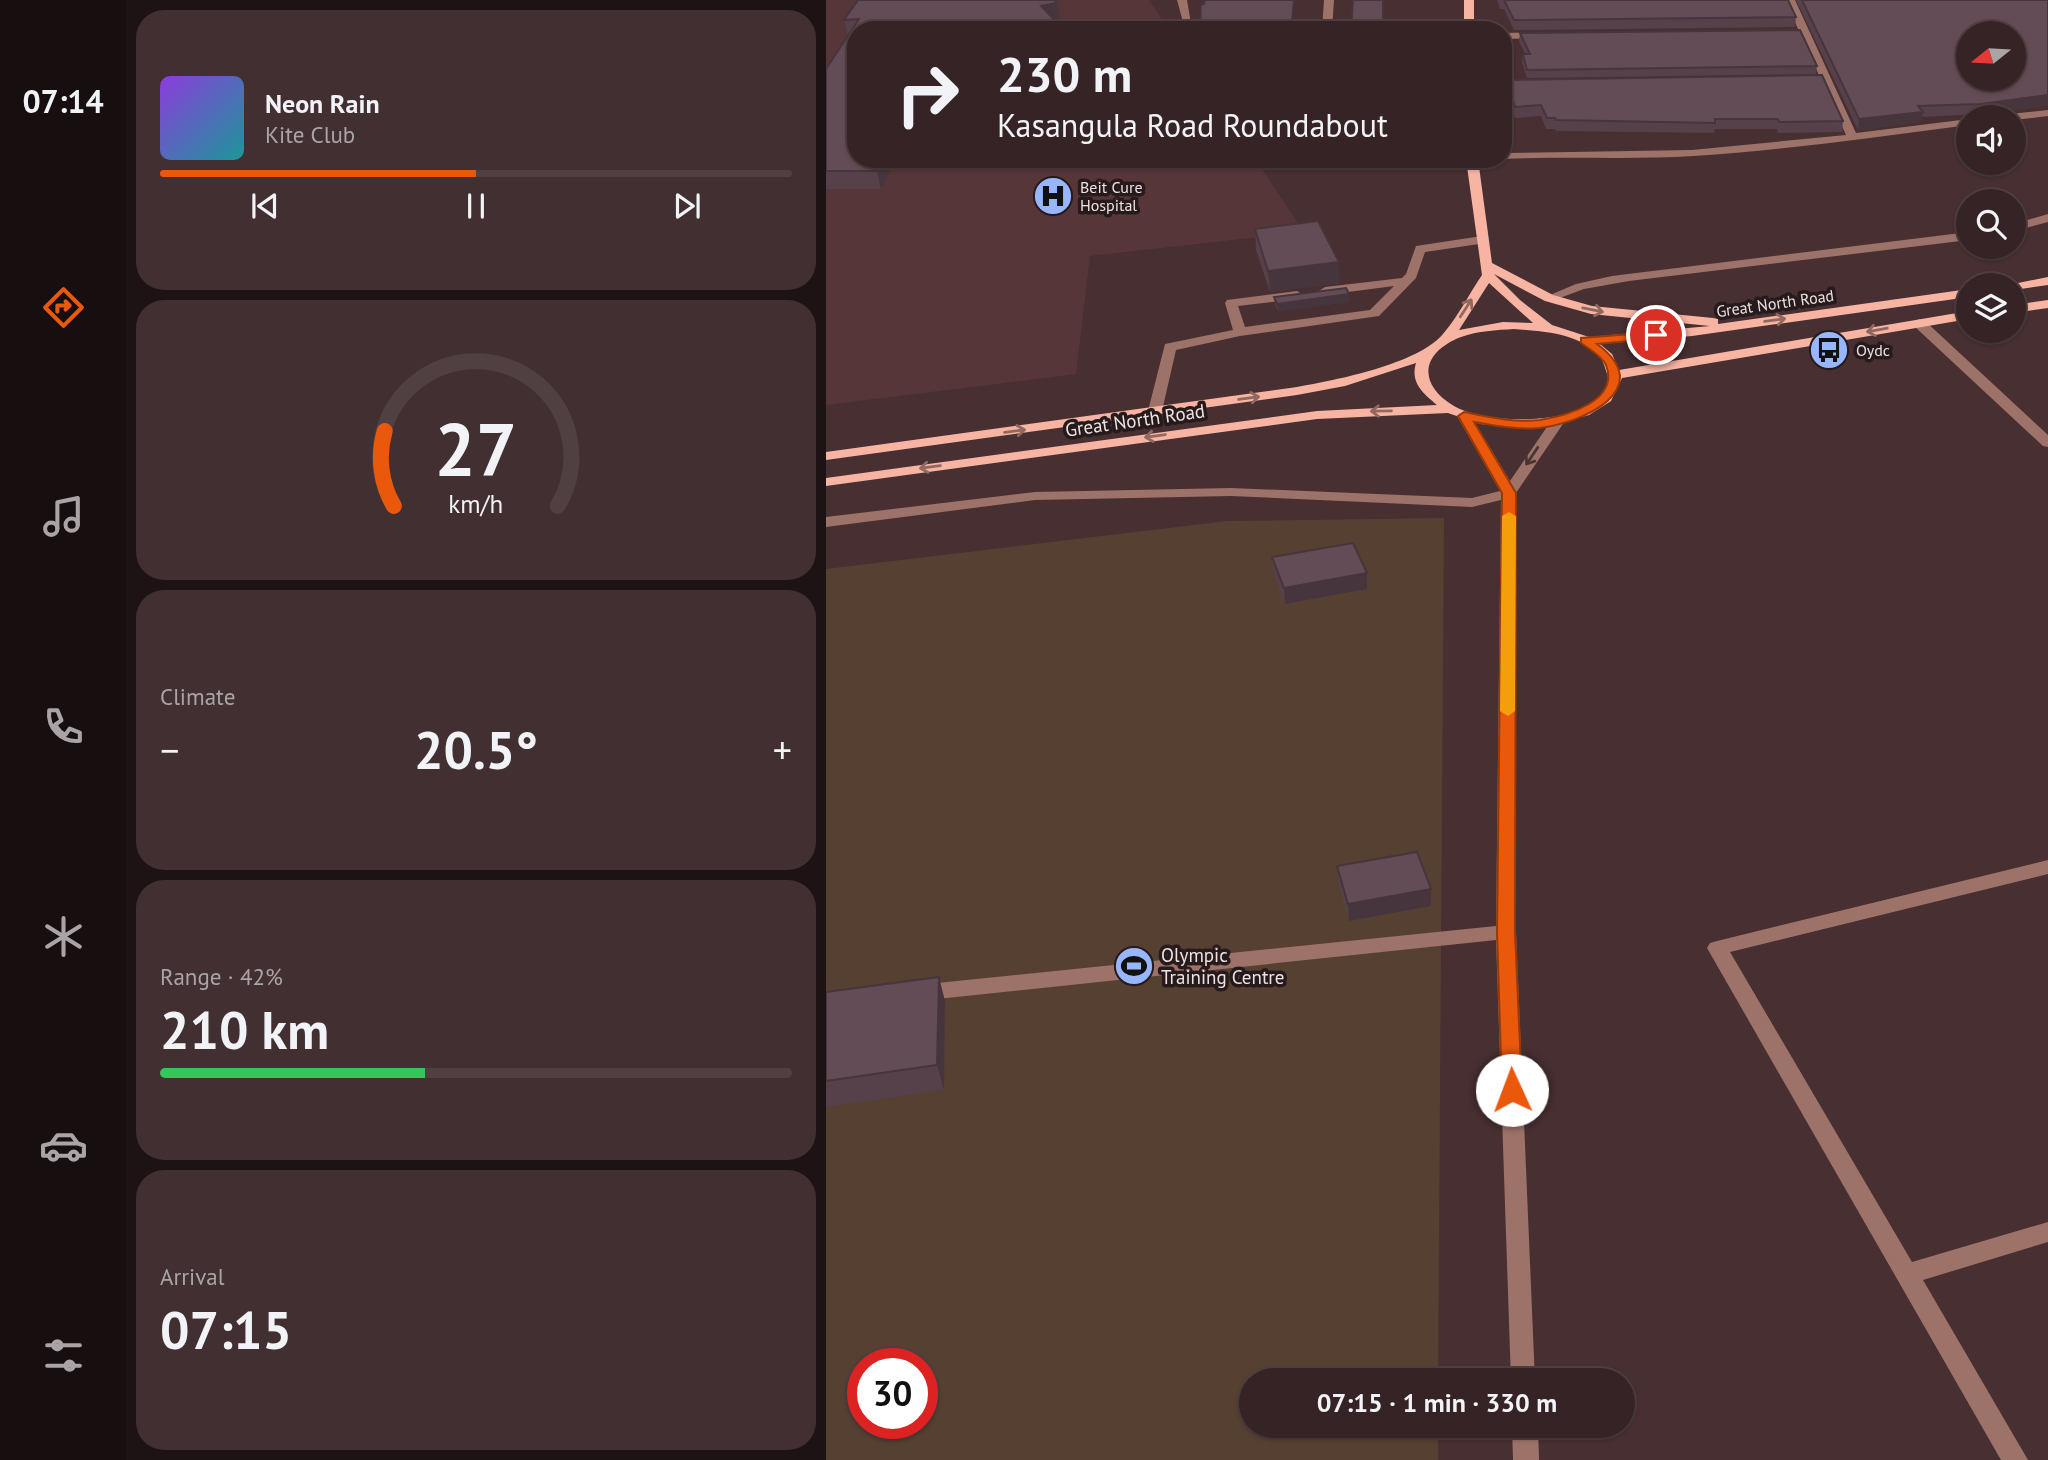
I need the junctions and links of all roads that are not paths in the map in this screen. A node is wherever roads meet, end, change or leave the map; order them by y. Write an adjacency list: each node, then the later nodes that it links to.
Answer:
1 (1182, 0): 5 (street)
2 (1329, 0): 6 (street)
3 (1469, 0): 7 (main road)
4 (1790, 0): 9 (street)
5 (1188, 21)
6 (1328, 21)
7 (1469, 21)
8 (1791, 33): 9 (street)
9 (1805, 33): 13 (street)
10 (1558, 35): 11 (street)
11 (1512, 36)
12 (1813, 80): 13 (street)
13 (1827, 80): 17 (street)
14 (2048, 113): 15 (street)
15 (2026, 115)
16 (1956, 124): 17 (street)
17 (1852, 136): 18 (street)
18 (1512, 156)
19 (1473, 168): 23 (main road)
20 (2048, 218): 21 (street)
21 (2026, 224)
22 (1956, 238): 29 (street)
23 (1482, 240): 24 (main road); 25 (street)
24 (1487, 270): 29 (main road); 35 (main road); 37 (main road, one-way to 24)
25 (1407, 281): 36 (street); 36 (street)
26 (2048, 281): 27 (main road)
27 (2026, 284)
28 (1956, 295): 34 (main road, Great North Road, one-way to 28)
29 (1549, 298): 34 (main road, one-way to 34)
30 (2048, 304): 31 (main road)
31 (2026, 307)
32 (1956, 317): 33 (main road)
33 (1919, 323): 40 (main road, one-way to 40); 45 (street)
34 (1747, 325): 38 (main road, Great North Road)
35 (1550, 329): 37 (main road); 38 (main road)
36 (1240, 332): 42 (street)
37 (1445, 341): 39 (main road)
38 (1586, 341): 40 (main road)
39 (1427, 355): 41 (main road); 42 (main road, Great North Road, one-way to 39)
40 (1615, 375): 44 (main road)
41 (1450, 409): 43 (main road); 47 (main road, Great North Road, one-way to 47)
42 (1155, 411): 46 (main road, Great North Road, one-way to 42)
43 (1464, 416): 44 (main road); 48 (street)
44 (1558, 421): 48 (street, one-way to 48)
45 (2048, 443)
46 (826, 456)
47 (826, 482)
48 (1509, 493): 49 (street); 51 (street)
49 (826, 522)
50 (2048, 867): 54 (street)
51 (1506, 932): 52 (street); 55 (street)
52 (903, 995)
53 (2048, 1232): 54 (street)
54 (1907, 1274): 58 (street)
55 (1523, 1368)
56 (1525, 1438): 57 (street)
57 (1526, 1460)
58 (2015, 1460)

